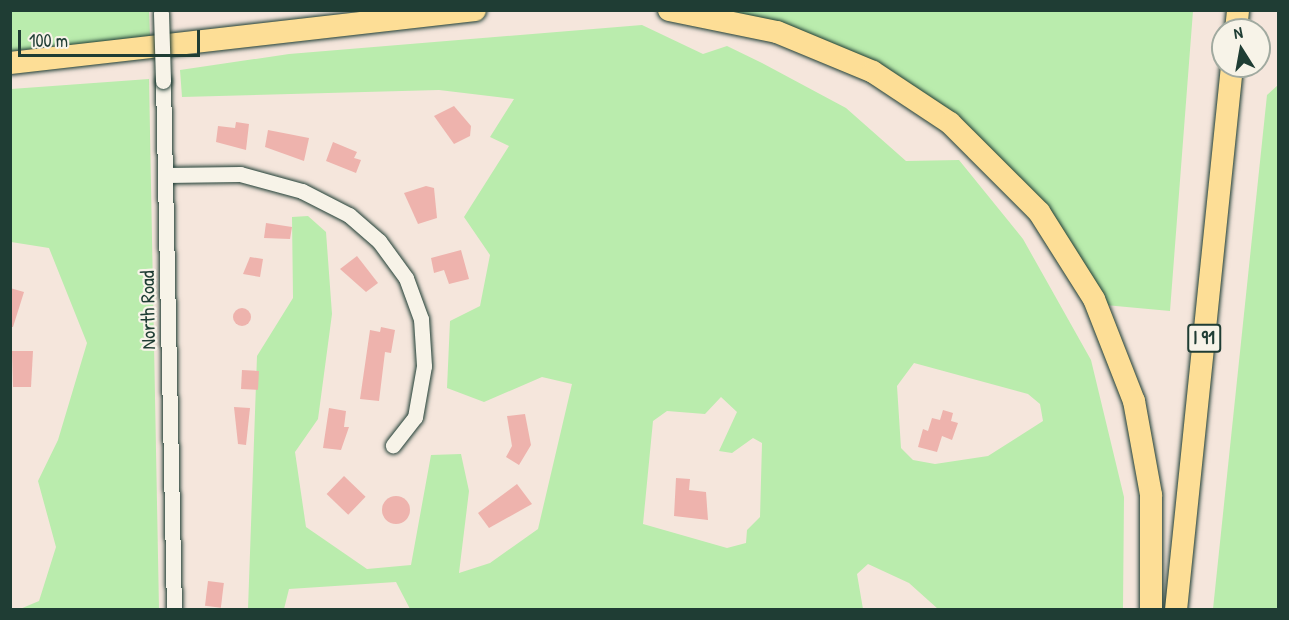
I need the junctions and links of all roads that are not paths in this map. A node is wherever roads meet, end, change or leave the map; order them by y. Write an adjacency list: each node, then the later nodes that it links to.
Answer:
1 (475, 10): 4 (highway)
2 (669, 10): 9 (highway)
3 (161, 12): 6 (street, North Road, bridge)
4 (10, 63)
5 (1231, 78): 10 (highway, I 91)
6 (166, 175): 7 (street); 8 (street, North Road)
7 (393, 445)
8 (174, 609)
9 (1151, 609)
10 (1176, 609)

